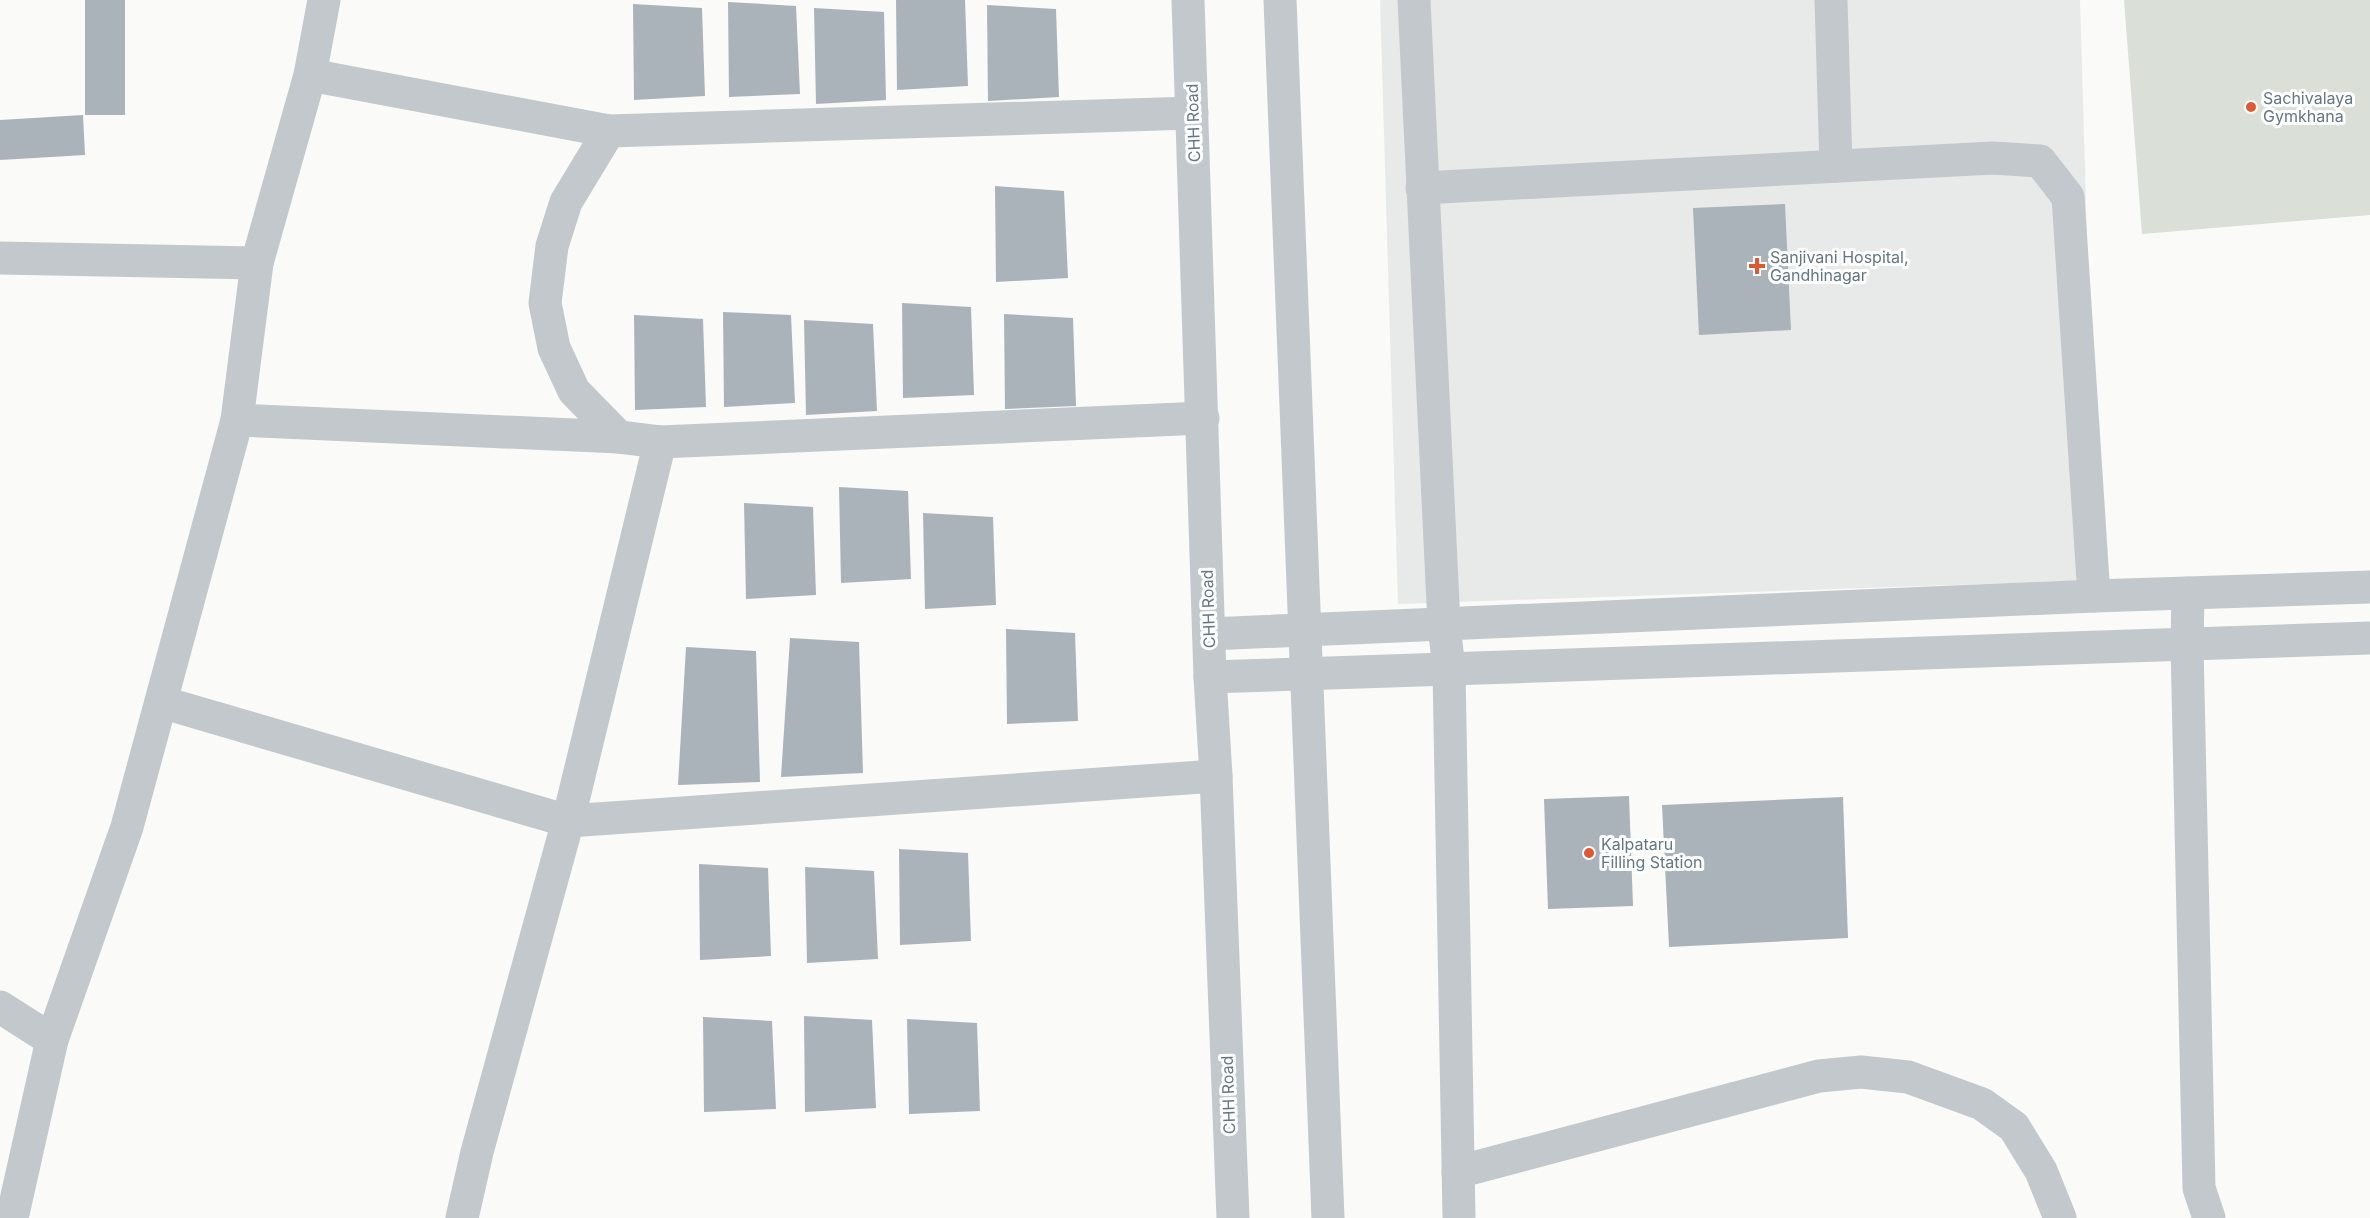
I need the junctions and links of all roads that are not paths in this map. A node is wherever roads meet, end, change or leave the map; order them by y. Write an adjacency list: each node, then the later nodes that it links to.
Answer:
1 (324, 0): 6 (street)
2 (1188, 0): 7 (street, CHH Road)
3 (1280, 0): 23 (street)
4 (1414, 0): 10 (street)
5 (1832, 0): 9 (street)
6 (310, 75): 8 (street); 12 (street)
7 (1192, 113): 8 (street); 13 (street, CHH Road)
8 (609, 131): 15 (street)
9 (1836, 166): 10 (street); 19 (street)
10 (1422, 188): 22 (street)
11 (0, 258): 12 (street)
12 (257, 263): 14 (street)
13 (1203, 418): 16 (street); 24 (street, CHH Road)
14 (237, 420): 15 (street); 32 (street)
15 (619, 437): 16 (street)
16 (660, 442): 34 (street)
17 (2370, 587): 18 (street)
18 (2188, 593): 19 (street); 26 (street)
19 (2094, 596): 20 (street)
20 (1635, 616): 21 (street); 27 (street)
21 (1506, 621): 22 (street); 28 (street)
22 (1444, 624): 23 (street); 29 (street)
23 (1304, 630): 24 (street); 30 (street)
24 (1209, 634): 31 (street, CHH Road)
25 (2370, 638): 26 (street)
26 (2187, 645): 27 (street); 44 (street)
27 (1638, 663): 28 (street)
28 (1508, 667): 29 (street)
29 (1449, 669): 30 (street); 37 (street)
30 (1306, 674): 31 (street); 41 (street)
31 (1210, 677): 33 (street, CHH Road)
32 (161, 702): 34 (street); 36 (street)
33 (1216, 776): 34 (street); 40 (street, CHH Road)
34 (568, 821): 39 (street)
35 (0, 1007): 36 (street)
36 (52, 1040): 38 (street)
37 (1458, 1172): 42 (street); 43 (street)
38 (12, 1218)
39 (462, 1218)
40 (1233, 1218)
41 (1328, 1218)
42 (1459, 1218)
43 (2060, 1218)
44 (2209, 1218)

